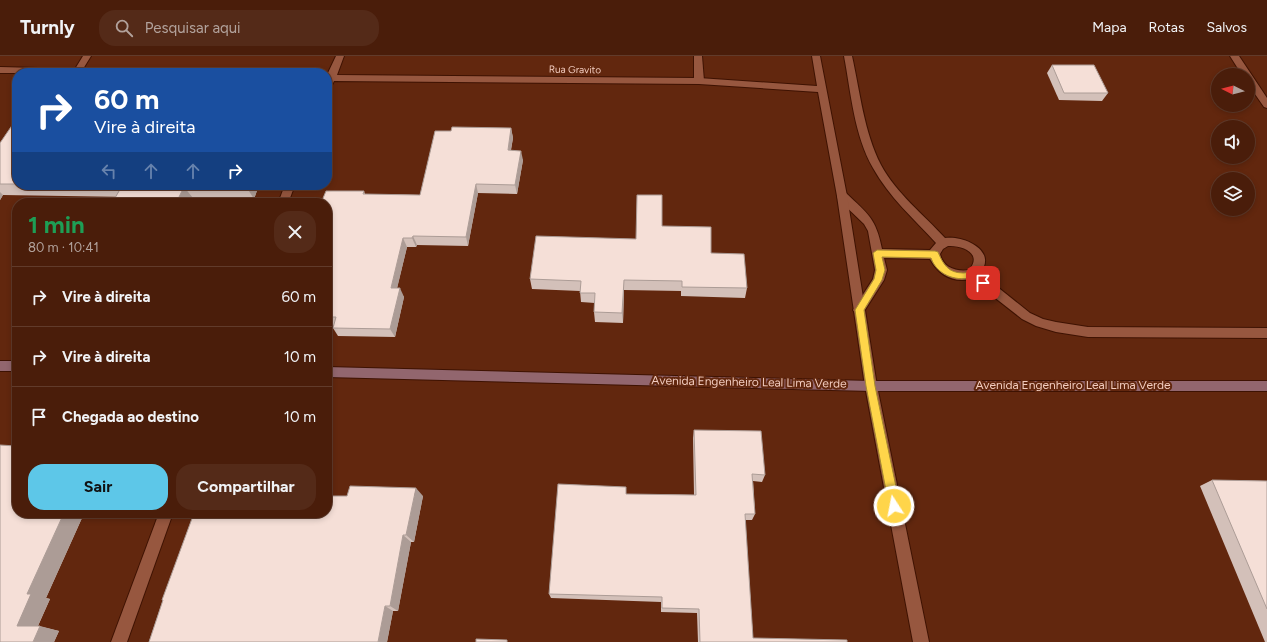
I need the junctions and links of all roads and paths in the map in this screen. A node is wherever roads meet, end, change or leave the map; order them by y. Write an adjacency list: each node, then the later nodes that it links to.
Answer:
1 (87, 56): 7 (street)
2 (340, 56): 11 (street)
3 (698, 56): 13 (street)
4 (816, 56): 15 (street)
5 (848, 56): 18 (street)
6 (1234, 56): 8 (street)
7 (80, 68)
8 (1242, 68)
9 (0, 70): 10 (street)
10 (12, 70)
11 (332, 72)
12 (332, 78): 13 (street, Rua Gravito)
13 (699, 81): 15 (street, Rua Gravito)
14 (1255, 88): 16 (street)
15 (823, 89): 17 (street)
16 (1267, 105)
17 (842, 196): 19 (street); 22 (street)
18 (943, 243): 20 (street); 21 (street)
19 (877, 253): 20 (street); 22 (street)
20 (935, 254): 21 (street)
21 (973, 274): 23 (street)
22 (859, 310): 27 (street)
23 (1267, 333)
24 (0, 366): 25 (street)
25 (12, 366)
26 (332, 372): 27 (street, Avenida Engenheiro Leal Lima Verde)
27 (871, 386): 28 (street, Avenida Engenheiro Leal Lima Verde); 31 (street)
28 (1267, 386)
29 (164, 518): 30 (street)
30 (119, 642)
31 (921, 642)

